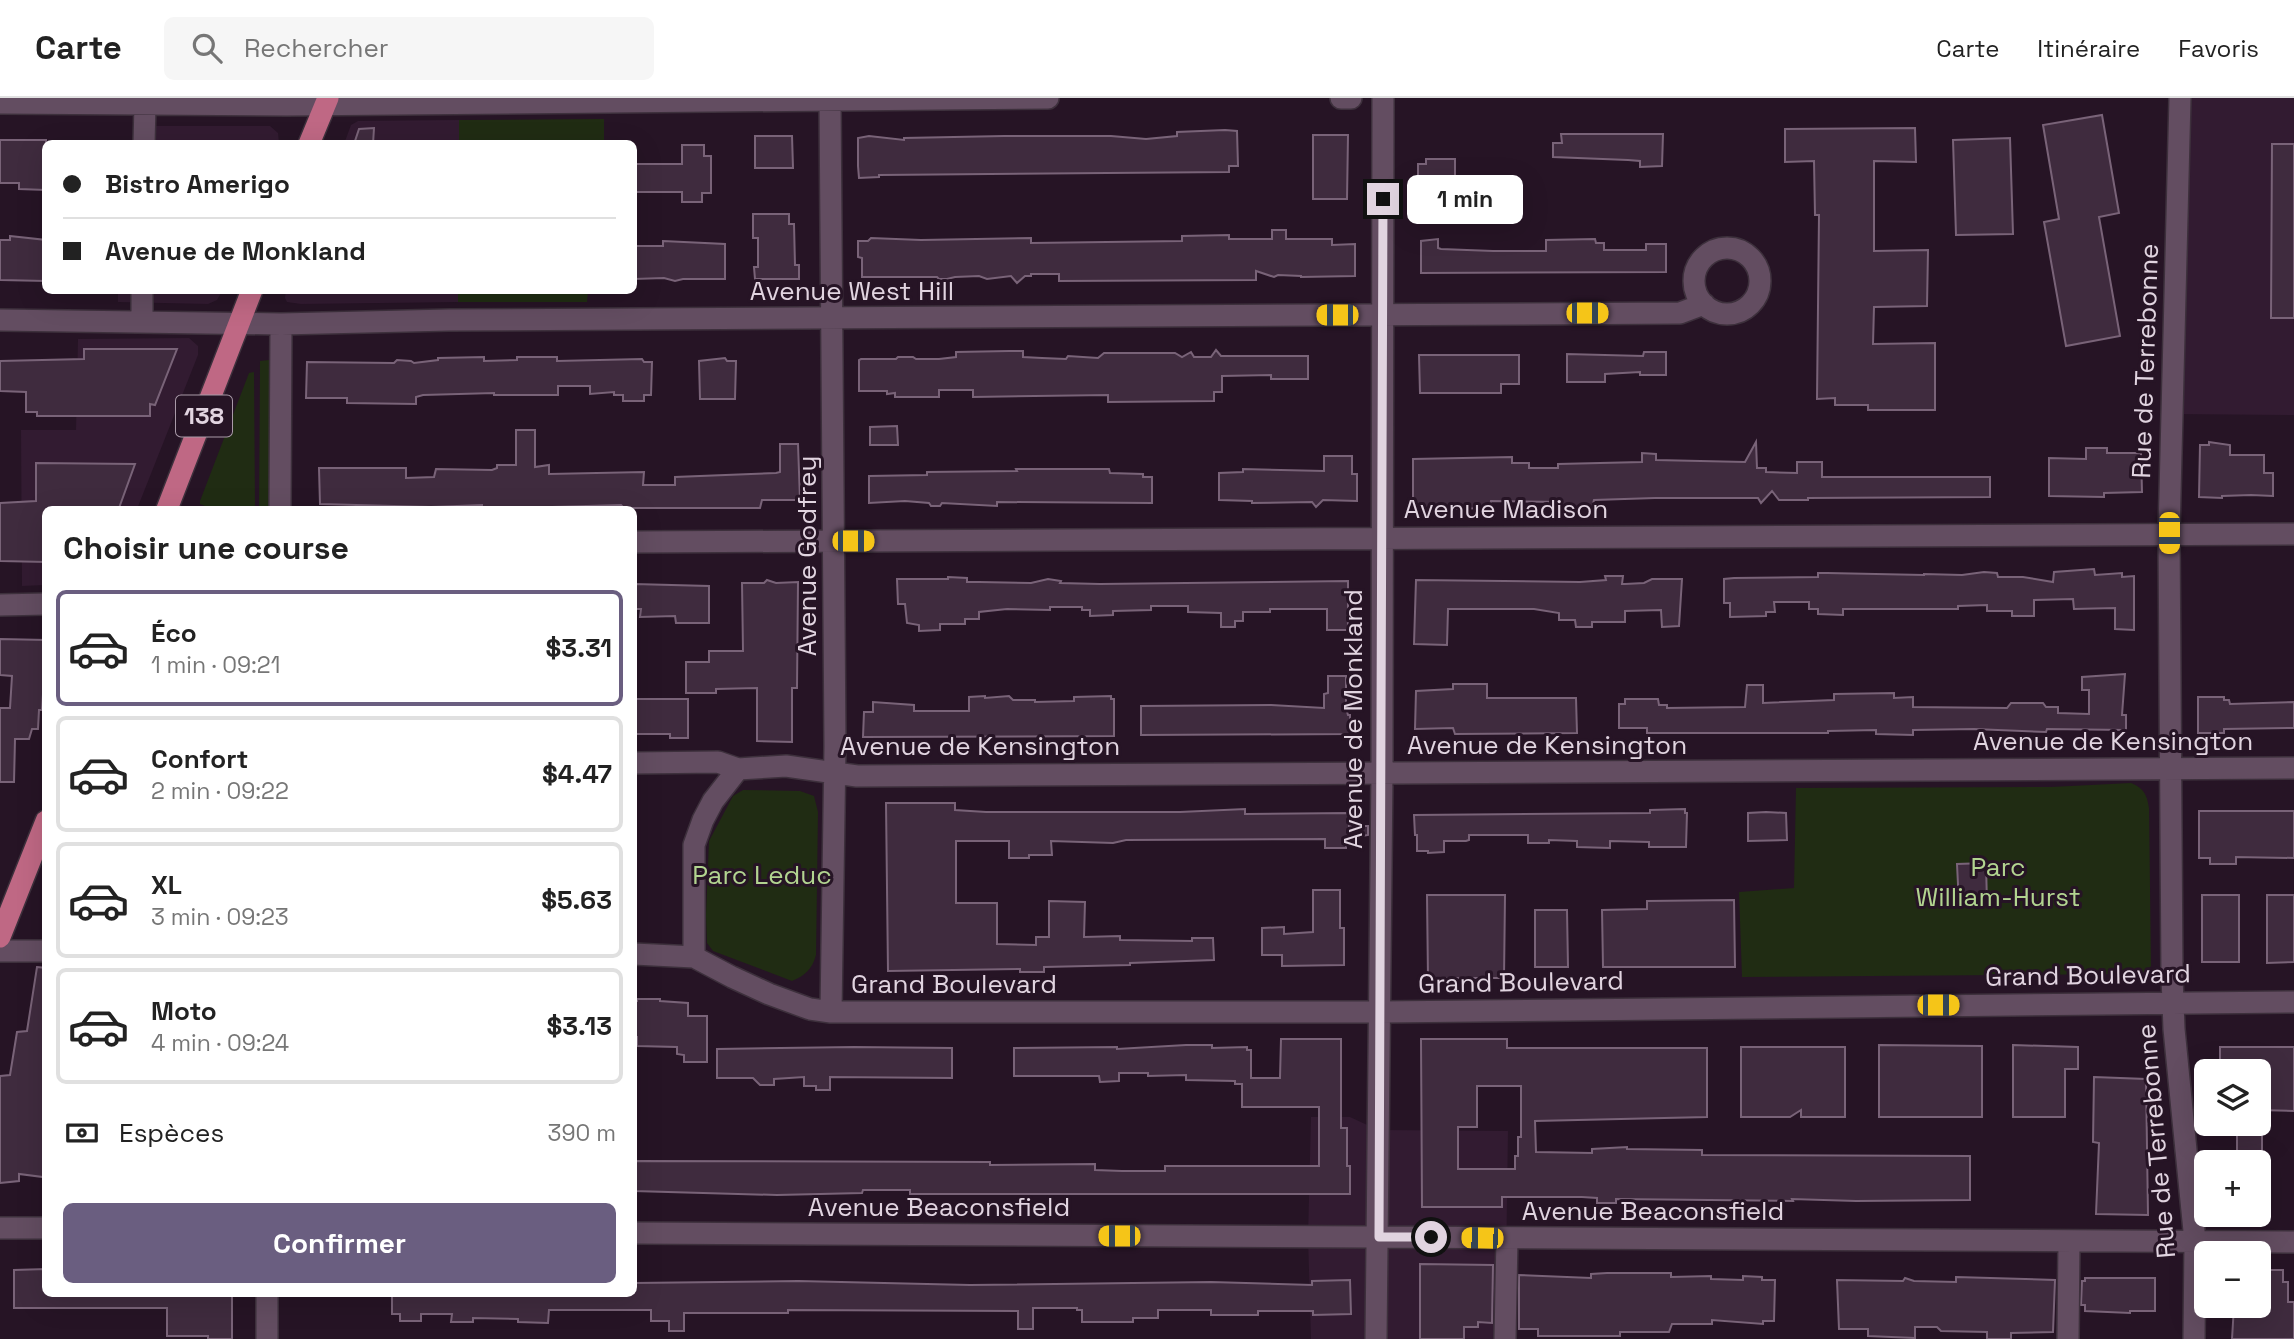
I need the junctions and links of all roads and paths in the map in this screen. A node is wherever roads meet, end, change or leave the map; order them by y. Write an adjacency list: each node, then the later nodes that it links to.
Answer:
1 (1048, 98): 9 (street)
2 (1341, 98): 3 (street)
3 (1351, 98)
4 (1383, 98): 16 (street, Avenue de Monkland)
5 (2180, 98): 24 (street, Rue de Terrebonne)
6 (557, 100): 8 (street); 9 (street)
7 (4, 101): 10 (street)
8 (327, 101): 10 (street); 12 (main road)
9 (830, 101): 17 (street, Avenue Godfrey)
10 (137, 102): 11 (street)
11 (143, 140)
12 (311, 140)
13 (142, 294): 19 (street)
14 (250, 294): 20 (main road, 138)
15 (1704, 304): 16 (street, Avenue West Hill)
16 (1383, 314): 17 (street, Avenue West Hill); 26 (street, Avenue de Monkland)
17 (834, 319): 21 (street, Avenue West Hill); 27 (street, Avenue Godfrey)
18 (0, 320): 19 (street, Avenue West Hill)
19 (142, 322): 20 (street, Avenue West Hill)
20 (240, 322): 21 (street, Avenue West Hill); 22 (main road, 138)
21 (281, 324): 23 (street)
22 (168, 506)
23 (280, 506)
24 (2169, 533): 25 (street, Avenue Madison); 26 (street, Avenue Madison); 34 (street, Rue de Terrebonne)
25 (2294, 534)
26 (1382, 538): 27 (street, Avenue Madison); 36 (street, Avenue de Monkland)
27 (835, 541): 28 (street, Avenue Madison); 35 (street, Avenue Godfrey)
28 (637, 542)
29 (42, 604): 30 (street)
30 (0, 605)
31 (637, 762): 33 (street, Avenue de Kensington)
32 (2294, 768): 34 (street, Avenue de Kensington)
33 (738, 769): 35 (street, Avenue de Kensington); 42 (street)
34 (2171, 769): 36 (street, Avenue de Kensington); 43 (street, Rue de Terrebonne)
35 (835, 774): 36 (street, Avenue de Kensington); 45 (street, Avenue Godfrey)
36 (1382, 774): 46 (street, Avenue de Monkland)
37 (42, 831): 38 (main road)
38 (0, 937)
39 (0, 951): 40 (street)
40 (42, 951)
41 (637, 954): 42 (street, Grand Boulevard)
42 (694, 957): 45 (street, Grand Boulevard)
43 (2173, 1002): 44 (street, Grand Boulevard); 46 (street, Grand Boulevard); 53 (street, Rue de Terrebonne)
44 (2294, 1002)
45 (831, 1012): 46 (street, Grand Boulevard)
46 (1381, 1012): 50 (street, Avenue de Monkland)
47 (0, 1228): 48 (street)
48 (42, 1228)
49 (637, 1233): 50 (street, Avenue Beaconsfield)
50 (1379, 1237): 51 (street, Avenue Beaconsfield); 60 (street, Avenue de Monkland)
51 (1507, 1238): 54 (street, Avenue Beaconsfield); 61 (street)
52 (2194, 1241): 54 (street, Avenue Beaconsfield)
53 (2195, 1241)
54 (2069, 1242): 62 (street)
55 (2271, 1242): 56 (street, Avenue Beaconsfield)
56 (2294, 1242)
57 (267, 1297): 59 (street)
58 (2194, 1318): 63 (street, Rue de Terrebonne)
59 (267, 1339)
60 (1377, 1339)
61 (1505, 1339)
62 (2068, 1339)
63 (2194, 1339)

